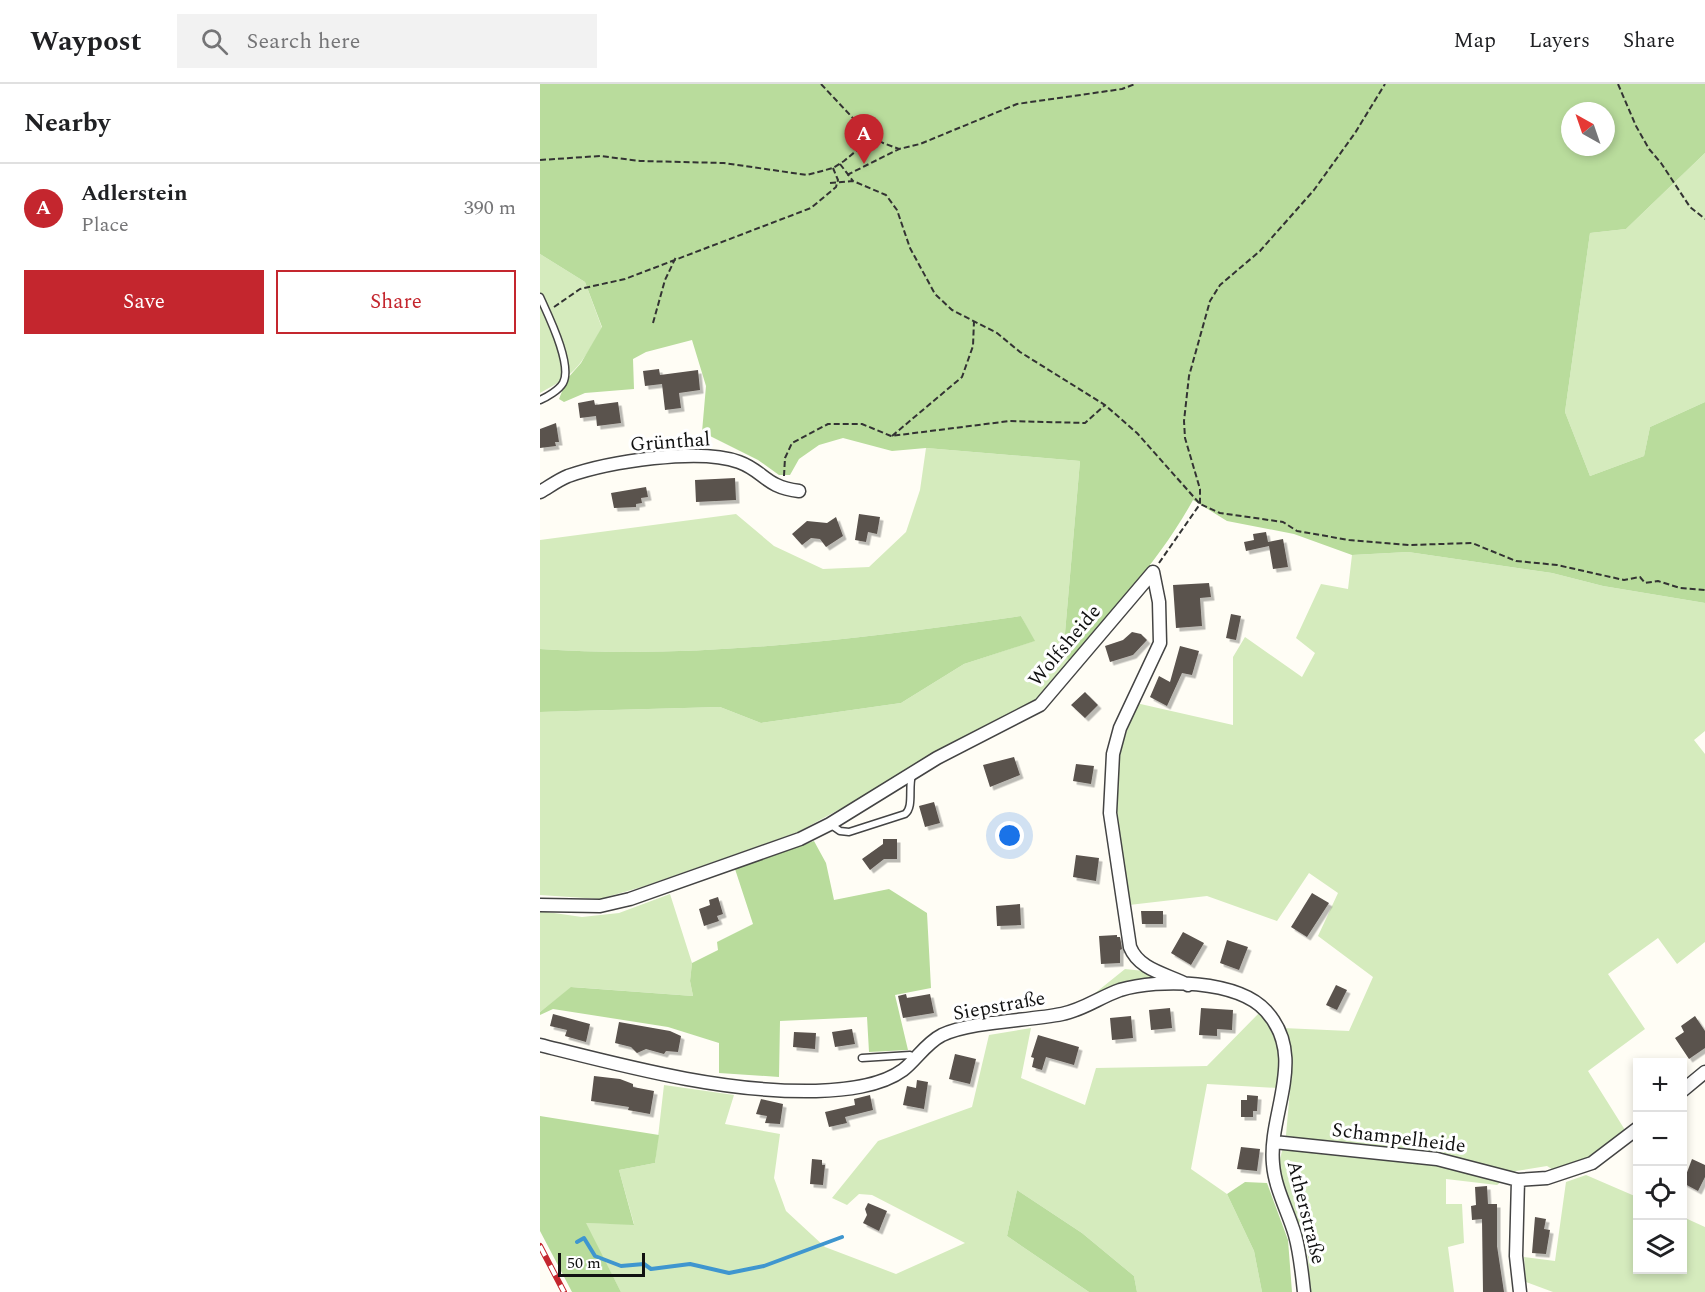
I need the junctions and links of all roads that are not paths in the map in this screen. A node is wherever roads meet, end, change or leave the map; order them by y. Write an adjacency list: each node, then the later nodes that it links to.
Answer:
1 (540, 297): 2 (lane)
2 (540, 400)
3 (799, 490): 4 (street, Grünthal)
4 (540, 492)
5 (913, 774): 6 (street, Wolfsheide); 6 (lane); 8 (street, Wolfsheide)
6 (830, 824): 7 (street, Wolfsheide)
7 (540, 905)
8 (1188, 985): 11 (street, Siepstraße); 15 (street, Siepstraße)
9 (540, 1045): 11 (street, Siepstraße)
10 (862, 1058): 11 (lane)
11 (914, 1058)
12 (1705, 1072): 13 (street)
13 (1687, 1087)
14 (1633, 1132): 16 (street, Schampelheide)
15 (1274, 1142): 16 (street, Schampelheide); 17 (street, Atherstraße)
16 (1518, 1180): 18 (street)
17 (1304, 1292)
18 (1520, 1292)

